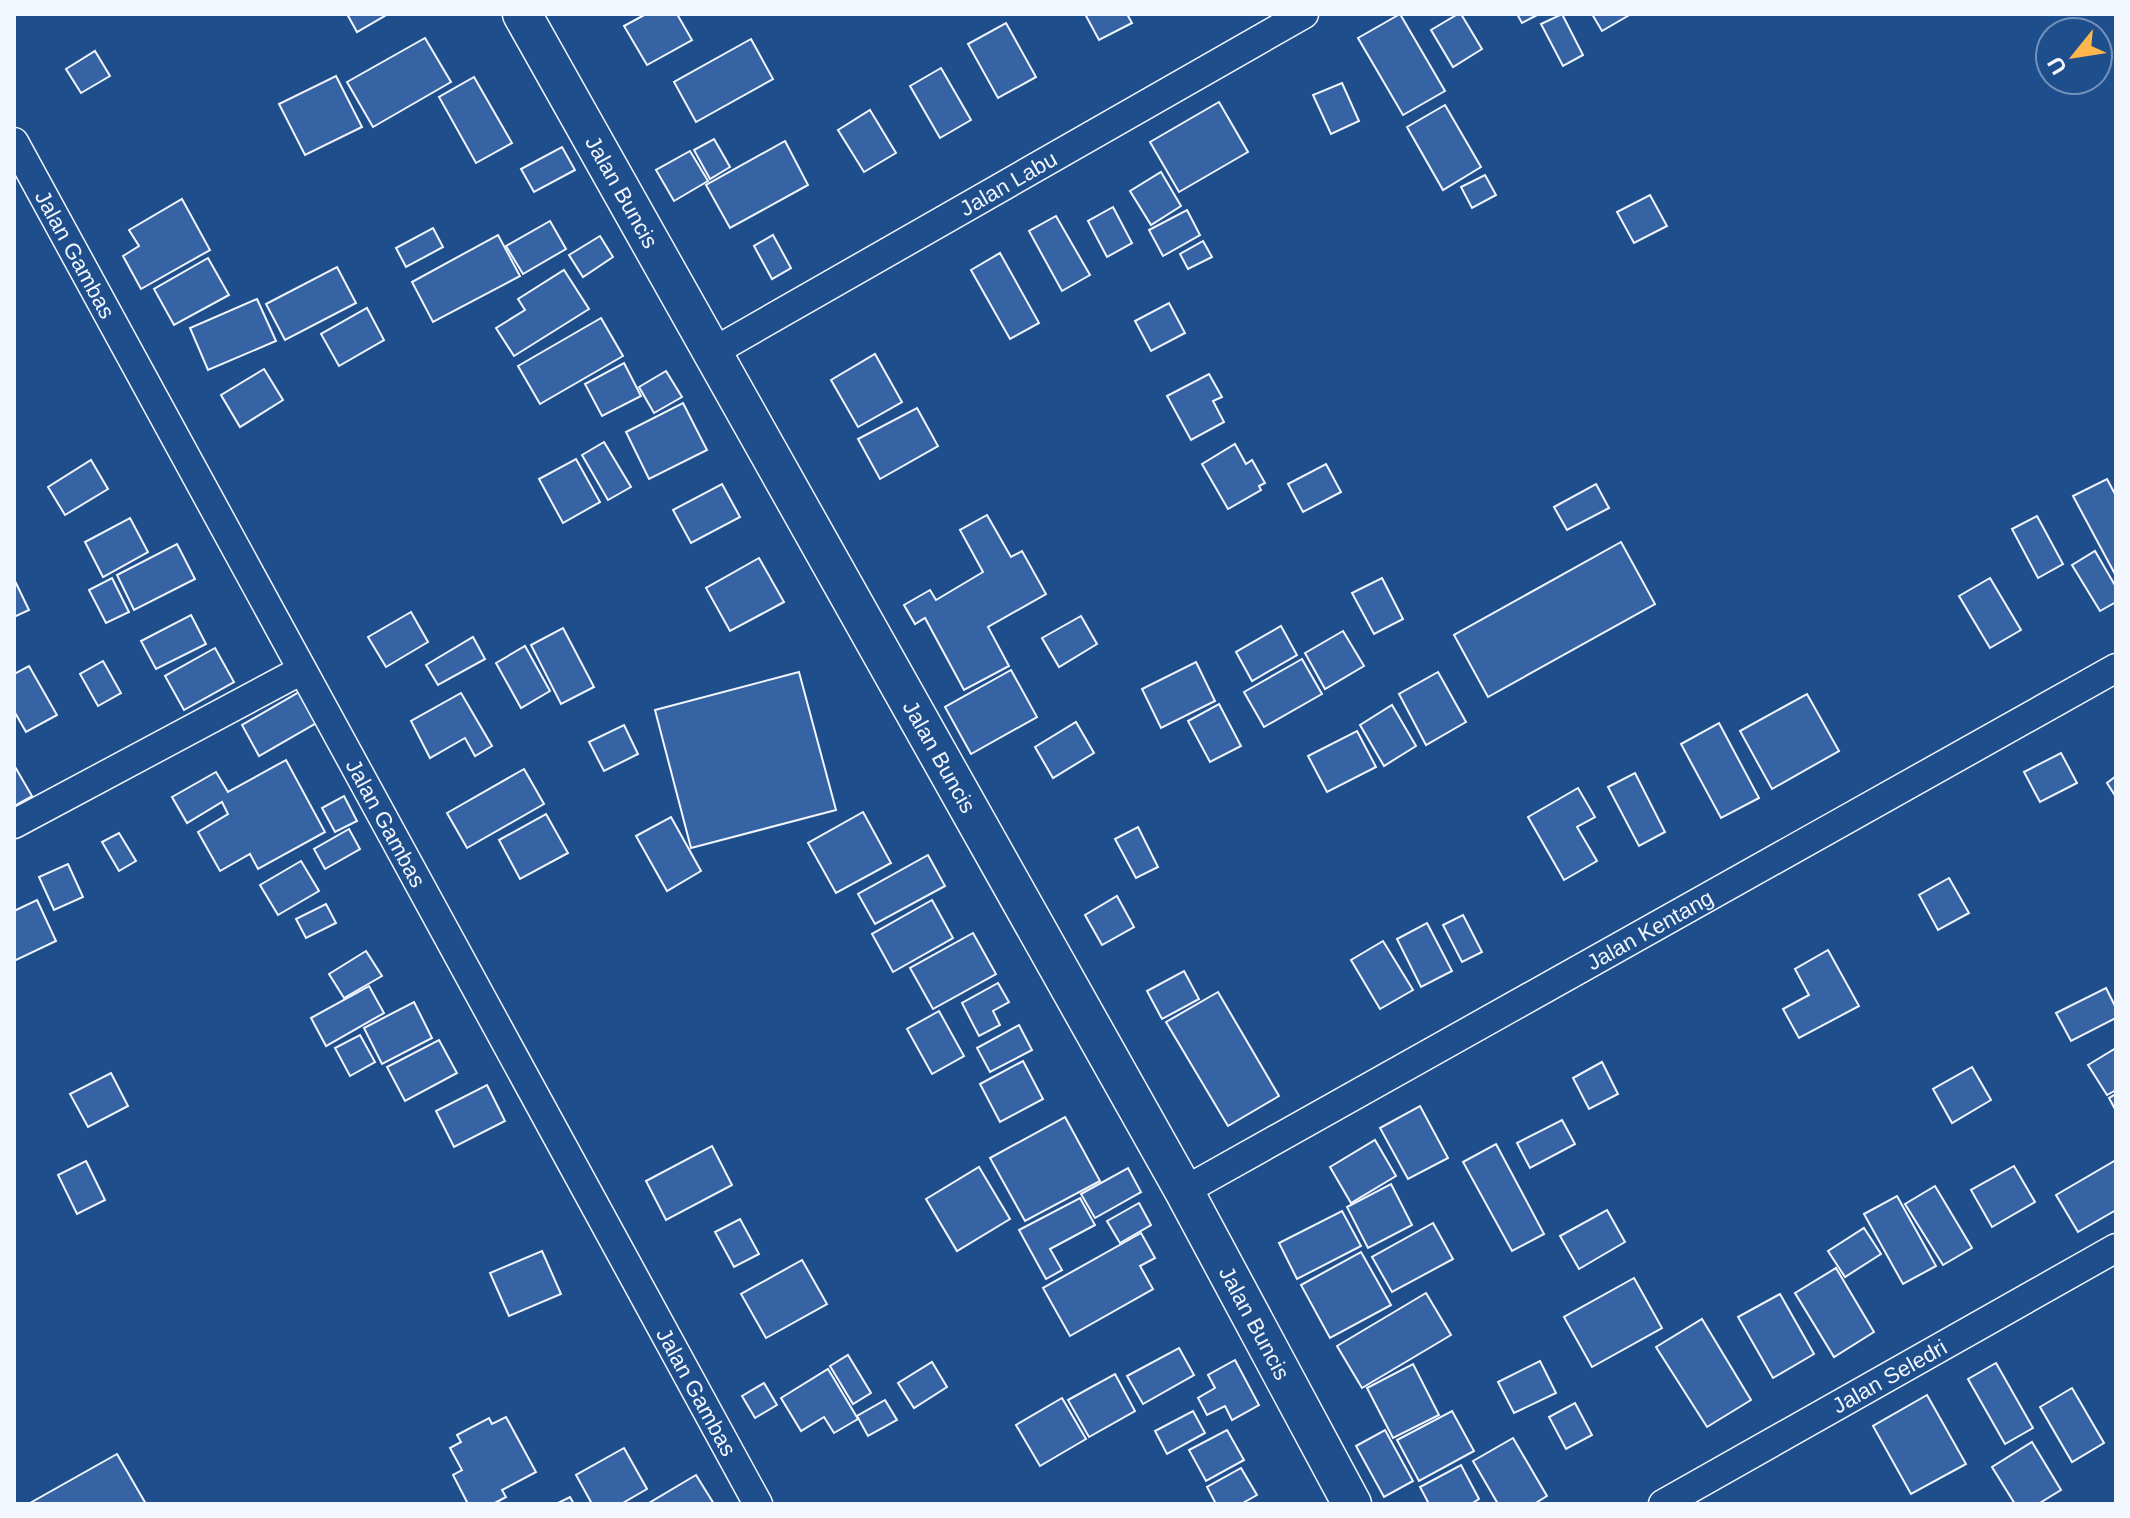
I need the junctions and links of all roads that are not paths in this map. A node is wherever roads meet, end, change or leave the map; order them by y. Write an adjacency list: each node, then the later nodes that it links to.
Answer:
1 (522, 14): 4 (street, Jalan Buncis)
2 (1296, 16): 4 (street, Jalan Labu)
3 (14, 142): 6 (street, Jalan Gambas)
4 (713, 352): 8 (street, Jalan Buncis)
5 (2116, 668): 8 (street, Jalan Kentang)
6 (302, 670): 7 (street); 10 (street, Jalan Gambas)
7 (14, 824)
8 (1184, 1191): 11 (street, Jalan Buncis)
9 (2116, 1248): 12 (street, Jalan Seledri)
10 (758, 1504)
11 (1352, 1504)
12 (1663, 1504)

